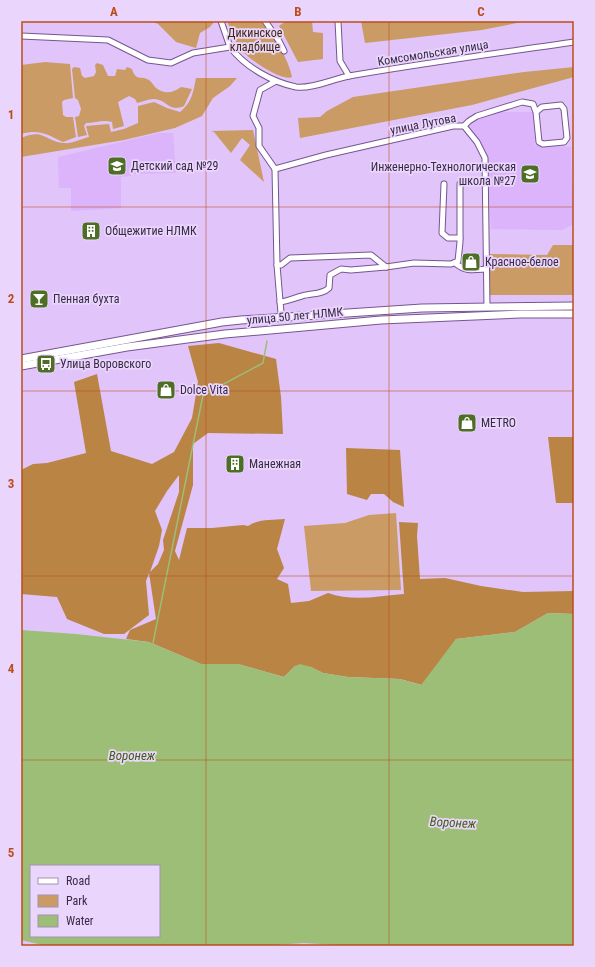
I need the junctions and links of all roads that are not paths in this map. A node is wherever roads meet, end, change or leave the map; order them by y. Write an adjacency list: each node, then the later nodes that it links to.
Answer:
1 (221, 21): 6 (street)
2 (265, 21): 7 (street)
3 (338, 21): 8 (street)
4 (21, 36): 6 (street)
5 (574, 42): 8 (street, Комсомольская улица)
6 (230, 47): 9 (street)
7 (284, 51)
8 (349, 76): 9 (street, Комсомольская улица)
9 (276, 81): 12 (street)
10 (536, 112): 10 (street); 11 (street)
11 (464, 126): 12 (street, улица Лутова); 19 (street, улица Лутова)
12 (274, 169): 17 (street)
13 (444, 184): 15 (street)
14 (460, 184): 15 (street)
15 (460, 238): 16 (street)
16 (455, 263): 18 (street); 19 (street)
17 (277, 265): 18 (street); 20 (street)
18 (386, 268): 20 (street)
19 (486, 269): 22 (street, улица Лутова)
20 (280, 302): 25 (street)
21 (574, 306): 22 (main road)
22 (487, 307): 23 (main road, улица 50 лет НЛМК)
23 (422, 308): 25 (main road, улица 50 лет НЛМК); 26 (main road)
24 (574, 314): 26 (main road, улица 50 лет НЛМК)
25 (284, 317): 27 (main road, улица 50 лет НЛМК)
26 (411, 319): 28 (main road, улица 50 лет НЛМК)
27 (21, 359)
28 (21, 366)

